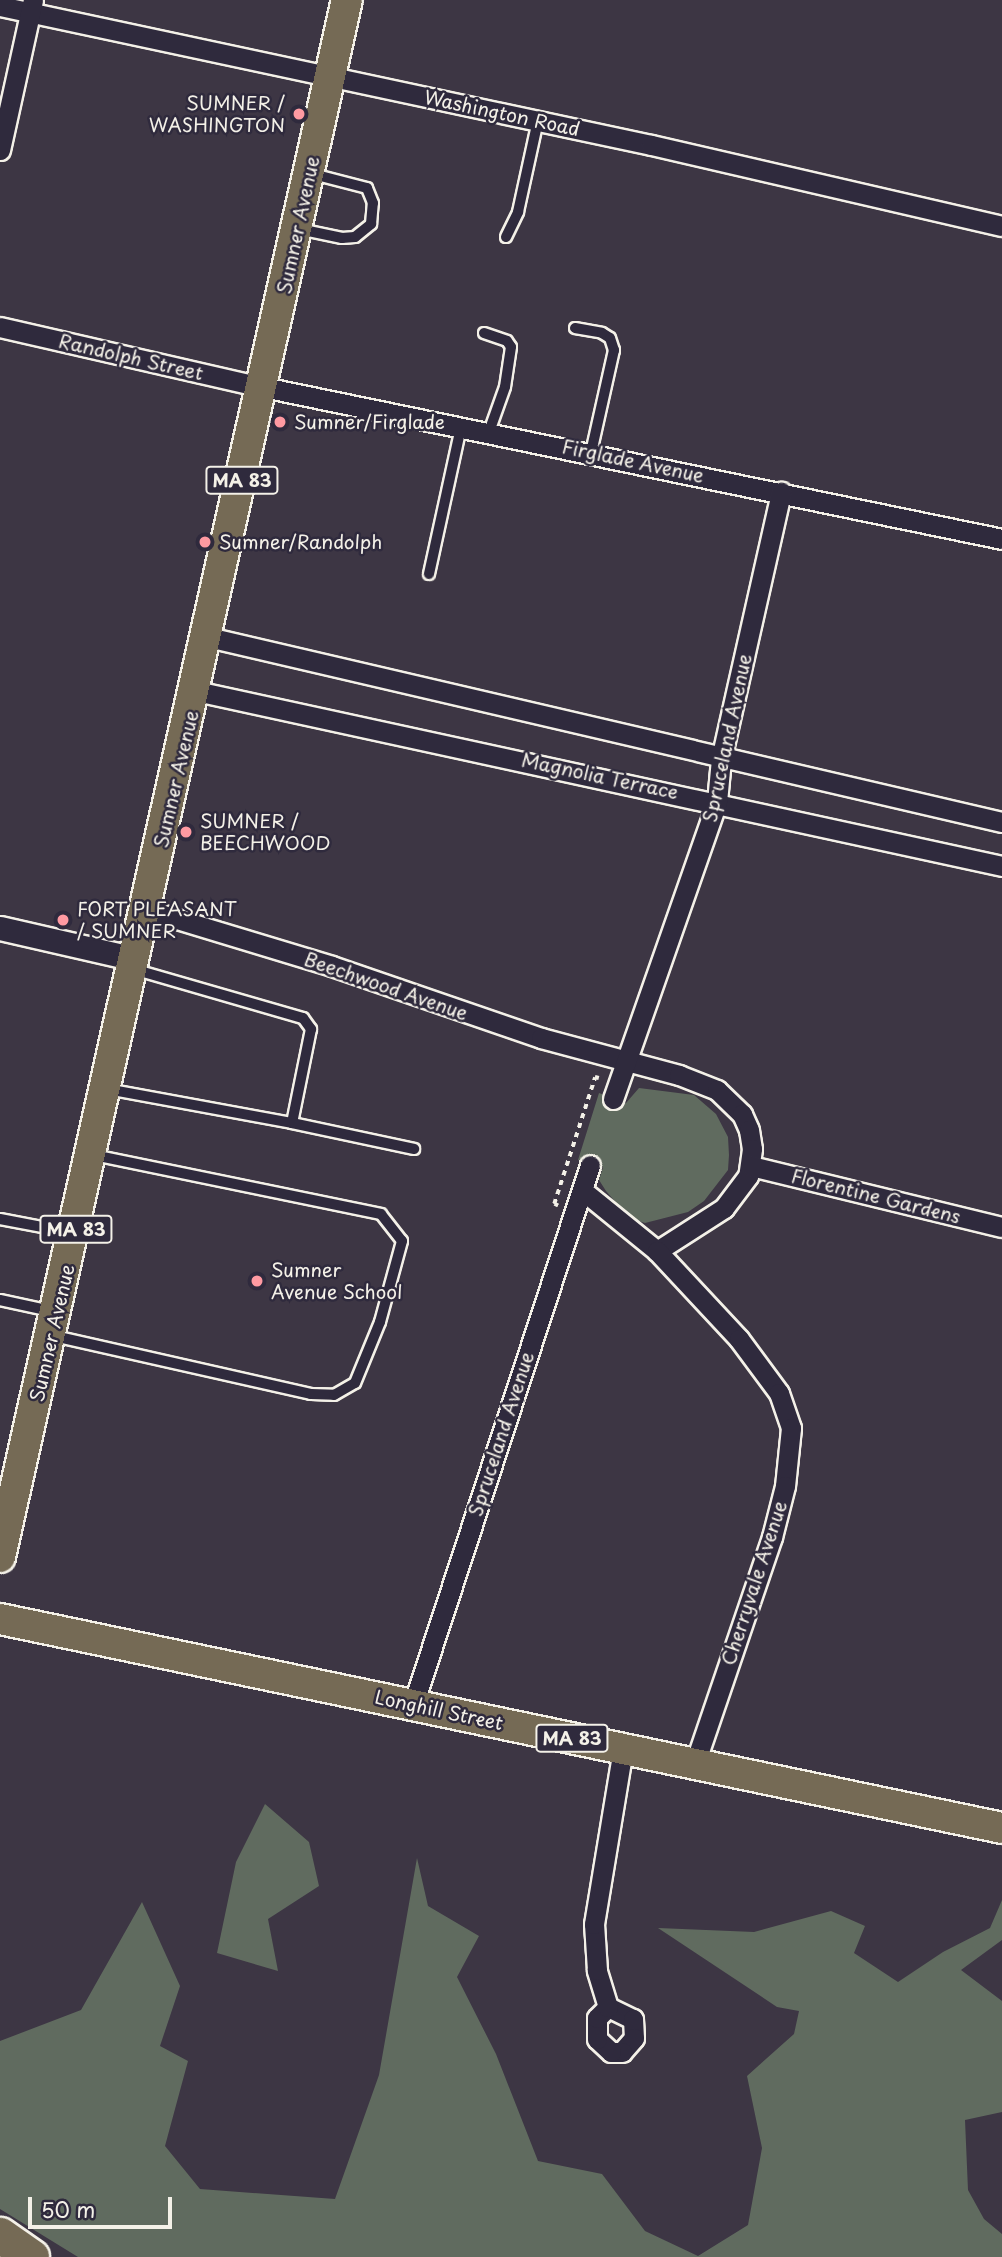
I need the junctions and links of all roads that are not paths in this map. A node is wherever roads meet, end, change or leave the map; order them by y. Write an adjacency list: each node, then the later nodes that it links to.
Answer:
1 (348, 0): 4 (main road, Sumner Avenue / MA 83)
2 (0, 6): 3 (street, Washington Road)
3 (32, 6): 4 (street, Washington Road); 6 (street)
4 (331, 76): 5 (street, Washington Road); 7 (main road, Sumner Avenue / MA 83)
5 (538, 120): 8 (street, Washington Road); 10 (lane)
6 (0, 150)
7 (309, 173): 9 (main road, Sumner Avenue / MA 83); 9 (lane)
8 (1002, 226)
9 (297, 228): 14 (main road, Sumner Avenue / MA 83)
10 (506, 237)
11 (0, 327): 14 (street, Randolph Street)
12 (575, 328): 17 (lane)
13 (484, 333): 16 (lane)
14 (263, 387): 15 (street, Firglade Avenue); 21 (main road, Sumner Avenue / MA 83)
15 (461, 427): 16 (street, Firglade Avenue); 20 (lane)
16 (489, 432): 17 (street, Firglade Avenue)
17 (591, 453): 18 (street, Firglade Avenue)
18 (781, 492): 19 (street, Firglade Avenue); 23 (street, Spruceland Avenue)
19 (1002, 539)
20 (429, 574)
21 (208, 637): 22 (main road, Sumner Avenue / MA 83); 23 (street)
22 (196, 691): 24 (street, Magnolia Terrace); 27 (main road, Sumner Avenue / MA 83)
23 (721, 760): 24 (street, Spruceland Avenue); 25 (street)
24 (717, 802): 26 (street, Magnolia Terrace); 30 (street, Spruceland Avenue)
25 (1002, 822)
26 (1002, 866)
27 (147, 909): 29 (main road, Sumner Avenue / MA 83); 30 (street, Beechwood Avenue)
28 (0, 928): 29 (street)
29 (134, 964): 31 (main road, Sumner Avenue / MA 83); 33 (lane)
30 (626, 1063): 32 (street, Spruceland Avenue); 37 (street, Beechwood Avenue)
31 (106, 1089): 33 (lane); 35 (main road, Sumner Avenue / MA 83)
32 (616, 1091)
33 (292, 1123): 34 (lane)
34 (414, 1149)
35 (92, 1155): 41 (main road, Sumner Avenue / MA 83); 44 (lane)
36 (590, 1165): 38 (street, Spruceland Avenue)
37 (751, 1166): 40 (street, Florentine Gardens); 42 (street)
38 (582, 1190): 42 (street, Cherryvale Avenue); 47 (street, Spruceland Avenue)
39 (0, 1219): 41 (lane)
40 (1002, 1227)
41 (75, 1233): 44 (main road, Sumner Avenue / MA 83)
42 (657, 1251): 49 (street, Cherryvale Avenue)
43 (0, 1300): 44 (lane)
44 (55, 1324): 45 (main road, Sumner Avenue / MA 83)
45 (0, 1557)
46 (0, 1619): 47 (main road, Longhill Street / MA 83)
47 (413, 1705): 48 (main road, Longhill Street / MA 83)
48 (623, 1748): 49 (main road, Longhill Street / MA 83); 51 (street)
49 (695, 1763): 50 (main road, Longhill Street / MA 83)
50 (1002, 1828)
51 (608, 2007)
52 (0, 2235): 53 (highway)
53 (31, 2257)

